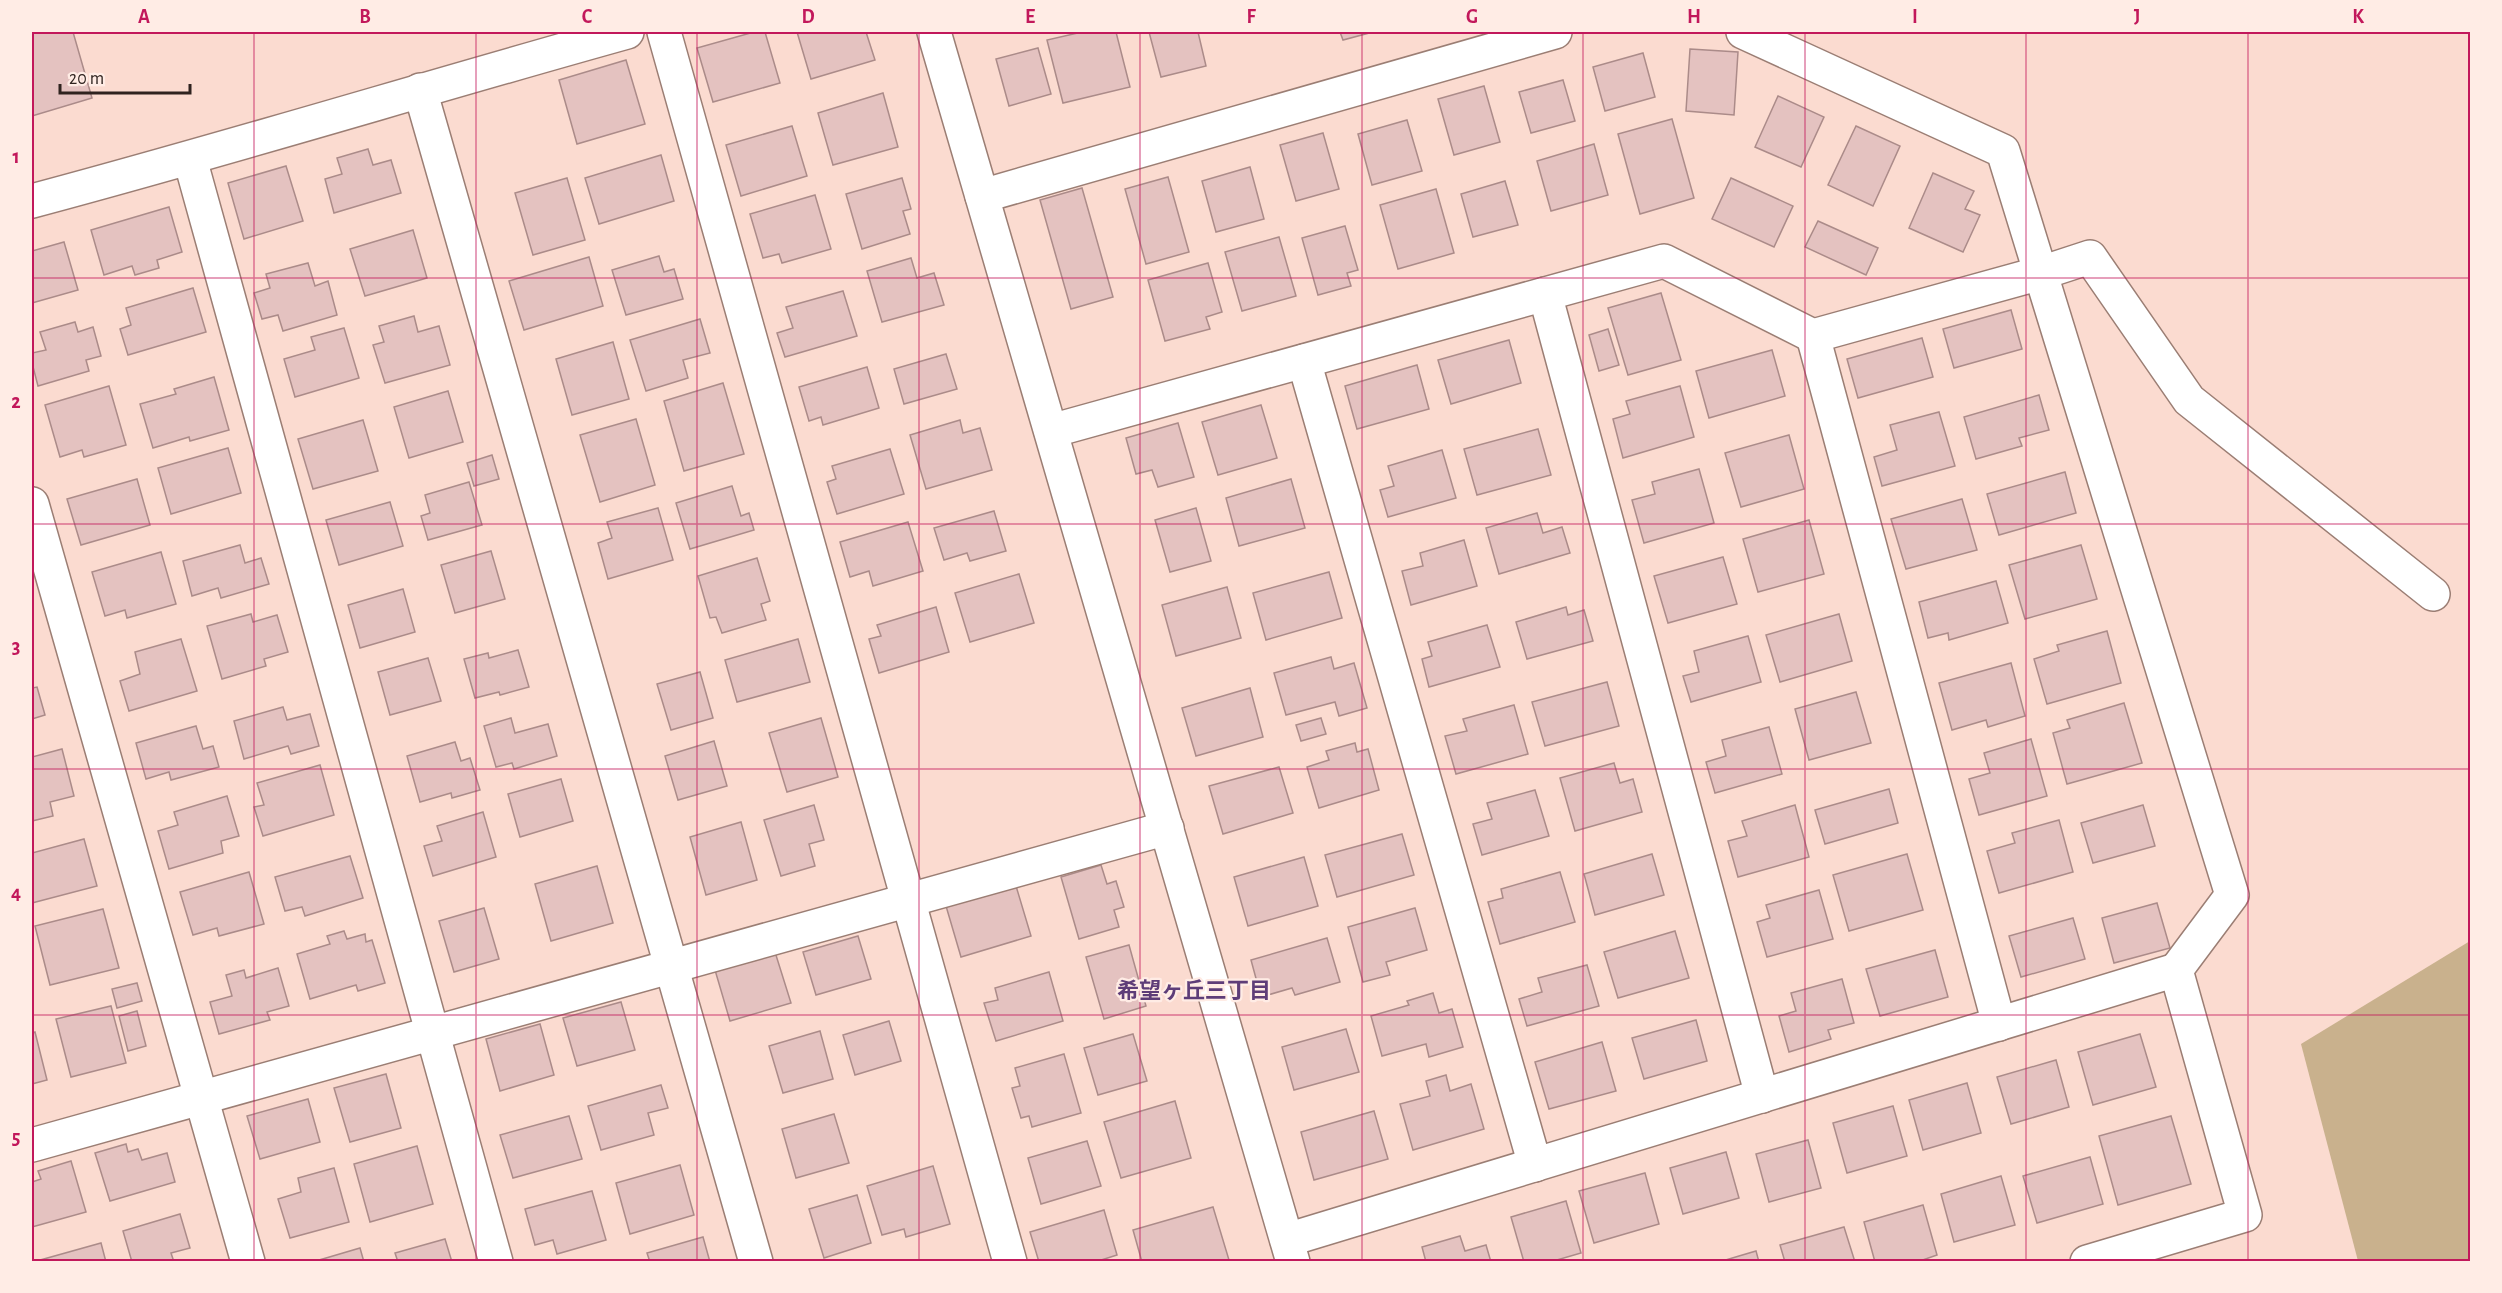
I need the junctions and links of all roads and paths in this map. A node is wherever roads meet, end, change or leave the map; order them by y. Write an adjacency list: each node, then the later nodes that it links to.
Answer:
1 (627, 32): 6 (street)
2 (664, 32): 18 (street)
3 (934, 32): 8 (street)
4 (1555, 32): 8 (street)
5 (1743, 32): 10 (street)
6 (420, 90): 7 (street); 19 (street)
7 (190, 159): 9 (street); 22 (street)
8 (982, 196): 14 (street)
9 (32, 201)
10 (2041, 273): 12 (street); 16 (street); 20 (street)
11 (1545, 294): 12 (street); 13 (street); 23 (street)
12 (1813, 336): 21 (street)
13 (1304, 361): 14 (street); 26 (street)
14 (1051, 431): 17 (street)
15 (32, 504): 24 (street)
16 (2433, 594)
17 (1167, 828): 18 (street); 27 (street)
18 (909, 900): 19 (street); 31 (street)
19 (671, 966): 22 (street); 30 (street)
20 (2176, 970): 21 (street); 32 (street)
21 (1999, 1024): 23 (street)
22 (432, 1033): 24 (street); 29 (street)
23 (1762, 1096): 26 (street)
24 (201, 1098): 25 (street); 28 (street)
25 (32, 1145)
26 (1535, 1165): 27 (street)
27 (1290, 1251)
28 (248, 1262)
29 (496, 1262)
30 (756, 1262)
31 (1010, 1262)
32 (2087, 1262)

